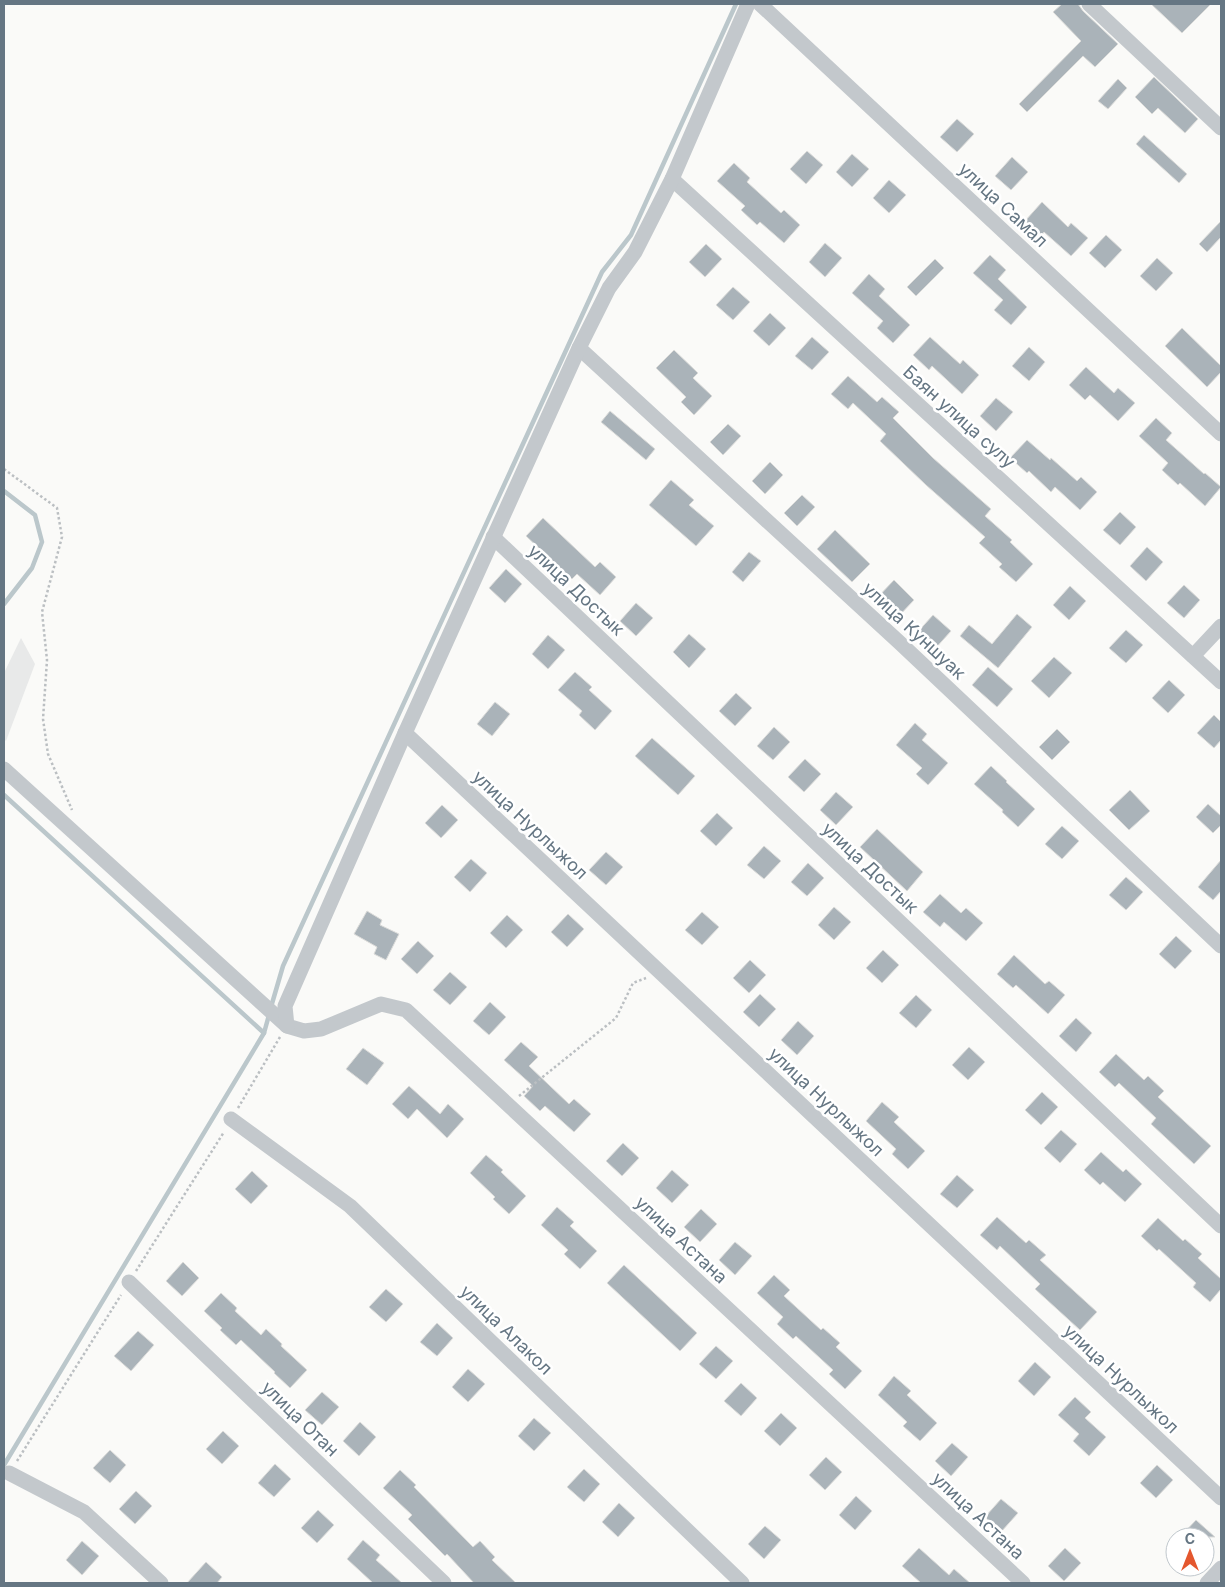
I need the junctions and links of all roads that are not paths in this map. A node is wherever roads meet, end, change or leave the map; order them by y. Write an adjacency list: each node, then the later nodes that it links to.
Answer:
1 (748, 4): 5 (street)
2 (760, 4): 7 (street, улица Самал)
3 (1089, 4): 4 (street)
4 (1221, 128)
5 (672, 179): 6 (street); 10 (street, Баян улица сулу)
6 (578, 348): 8 (street); 14 (street, улица Куншуак)
7 (1221, 434)
8 (493, 537): 12 (street); 17 (street, улица Достык)
9 (1221, 626): 10 (street)
10 (1193, 656): 11 (street, Баян улица сулу)
11 (1221, 682)
12 (405, 733): 15 (street); 20 (street, улица Нурлыжол)
13 (4, 769): 15 (street)
14 (1221, 946)
15 (287, 1026): 25 (street, улица Астана)
16 (231, 1119): 24 (street, улица Алакол)
17 (1221, 1226)
18 (129, 1282): 23 (street, улица Отан)
19 (9, 1473): 22 (street)
20 (1221, 1498)
21 (1221, 1568): 26 (street)
22 (160, 1583)
23 (444, 1583)
24 (742, 1583)
25 (1024, 1583)
26 (1207, 1583)

